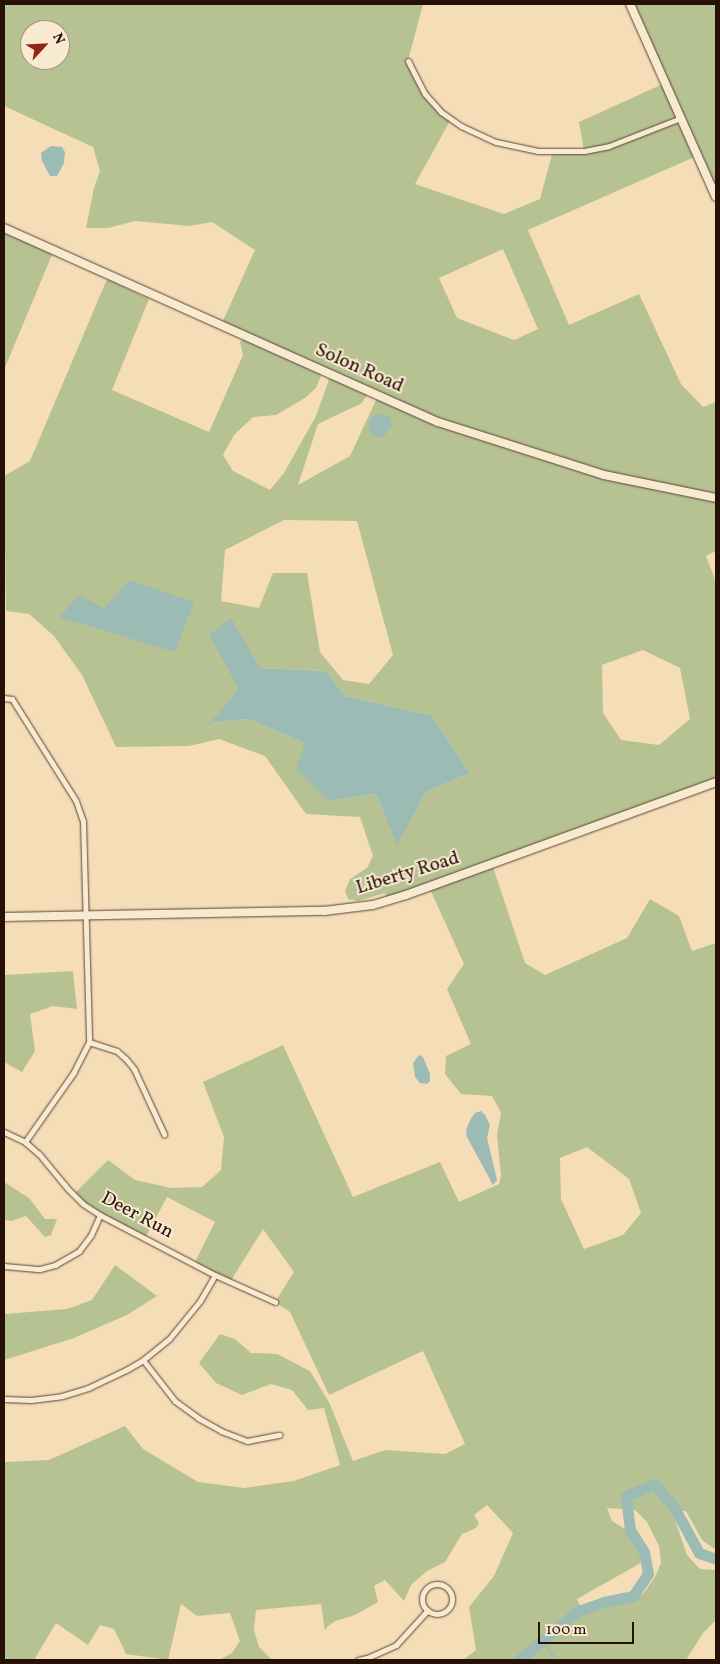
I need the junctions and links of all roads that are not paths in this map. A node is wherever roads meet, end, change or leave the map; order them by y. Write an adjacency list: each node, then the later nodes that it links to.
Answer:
1 (630, 4): 3 (street)
2 (408, 61): 3 (street)
3 (681, 118): 4 (street)
4 (716, 198)
5 (4, 228): 6 (street, Solon Road)
6 (716, 498)
7 (4, 698): 9 (street)
8 (716, 782): 9 (street, Liberty Road)
9 (87, 914): 10 (street, Liberty Road); 11 (street)
10 (4, 917)
11 (89, 1042): 13 (street); 14 (street)
12 (4, 1132): 14 (street, Deer Run)
13 (164, 1134)
14 (25, 1142): 15 (street, Deer Run)
15 (100, 1215): 16 (street); 17 (street, Deer Run)
16 (4, 1266)
17 (215, 1275): 18 (street, Deer Run); 19 (street)
18 (275, 1302)
19 (143, 1360): 20 (street); 21 (street)
20 (4, 1399)
21 (279, 1436)
22 (428, 1610): 22 (street); 23 (street)
23 (358, 1660)

